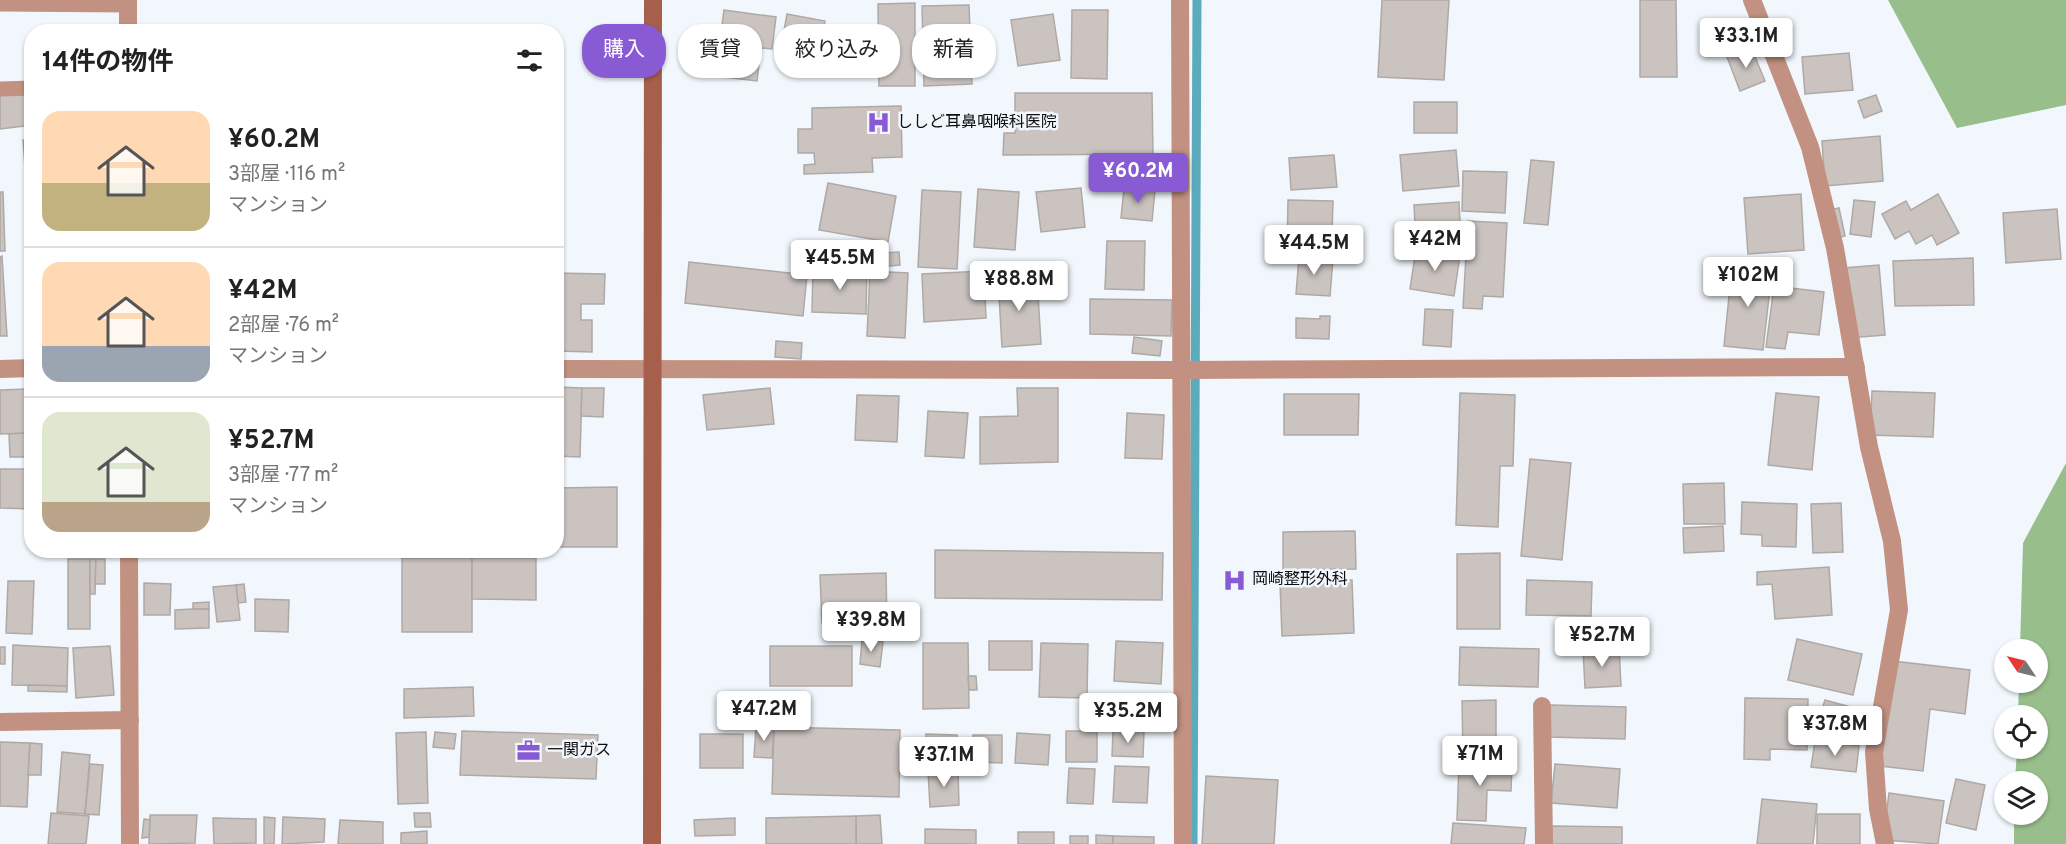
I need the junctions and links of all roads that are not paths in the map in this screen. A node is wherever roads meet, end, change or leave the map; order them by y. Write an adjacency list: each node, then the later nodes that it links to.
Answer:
1 (653, 0): 13 (street)
2 (1180, 0): 14 (street)
3 (1752, 0): 9 (street)
4 (128, 2): 5 (lane); 6 (street)
5 (0, 3)
6 (128, 24)
7 (24, 88): 8 (lane)
8 (0, 89)
9 (1856, 367): 14 (street); 23 (street)
10 (24, 368): 11 (street)
11 (0, 369)
12 (564, 369): 13 (street)
13 (653, 369): 14 (street); 20 (street)
14 (1183, 370): 21 (street)
15 (129, 558): 17 (street)
16 (1542, 706): 22 (street)
17 (130, 720): 18 (street); 19 (street)
18 (0, 722)
19 (130, 844)
20 (652, 844)
21 (1183, 844)
22 (1544, 844)
23 (1885, 844)

